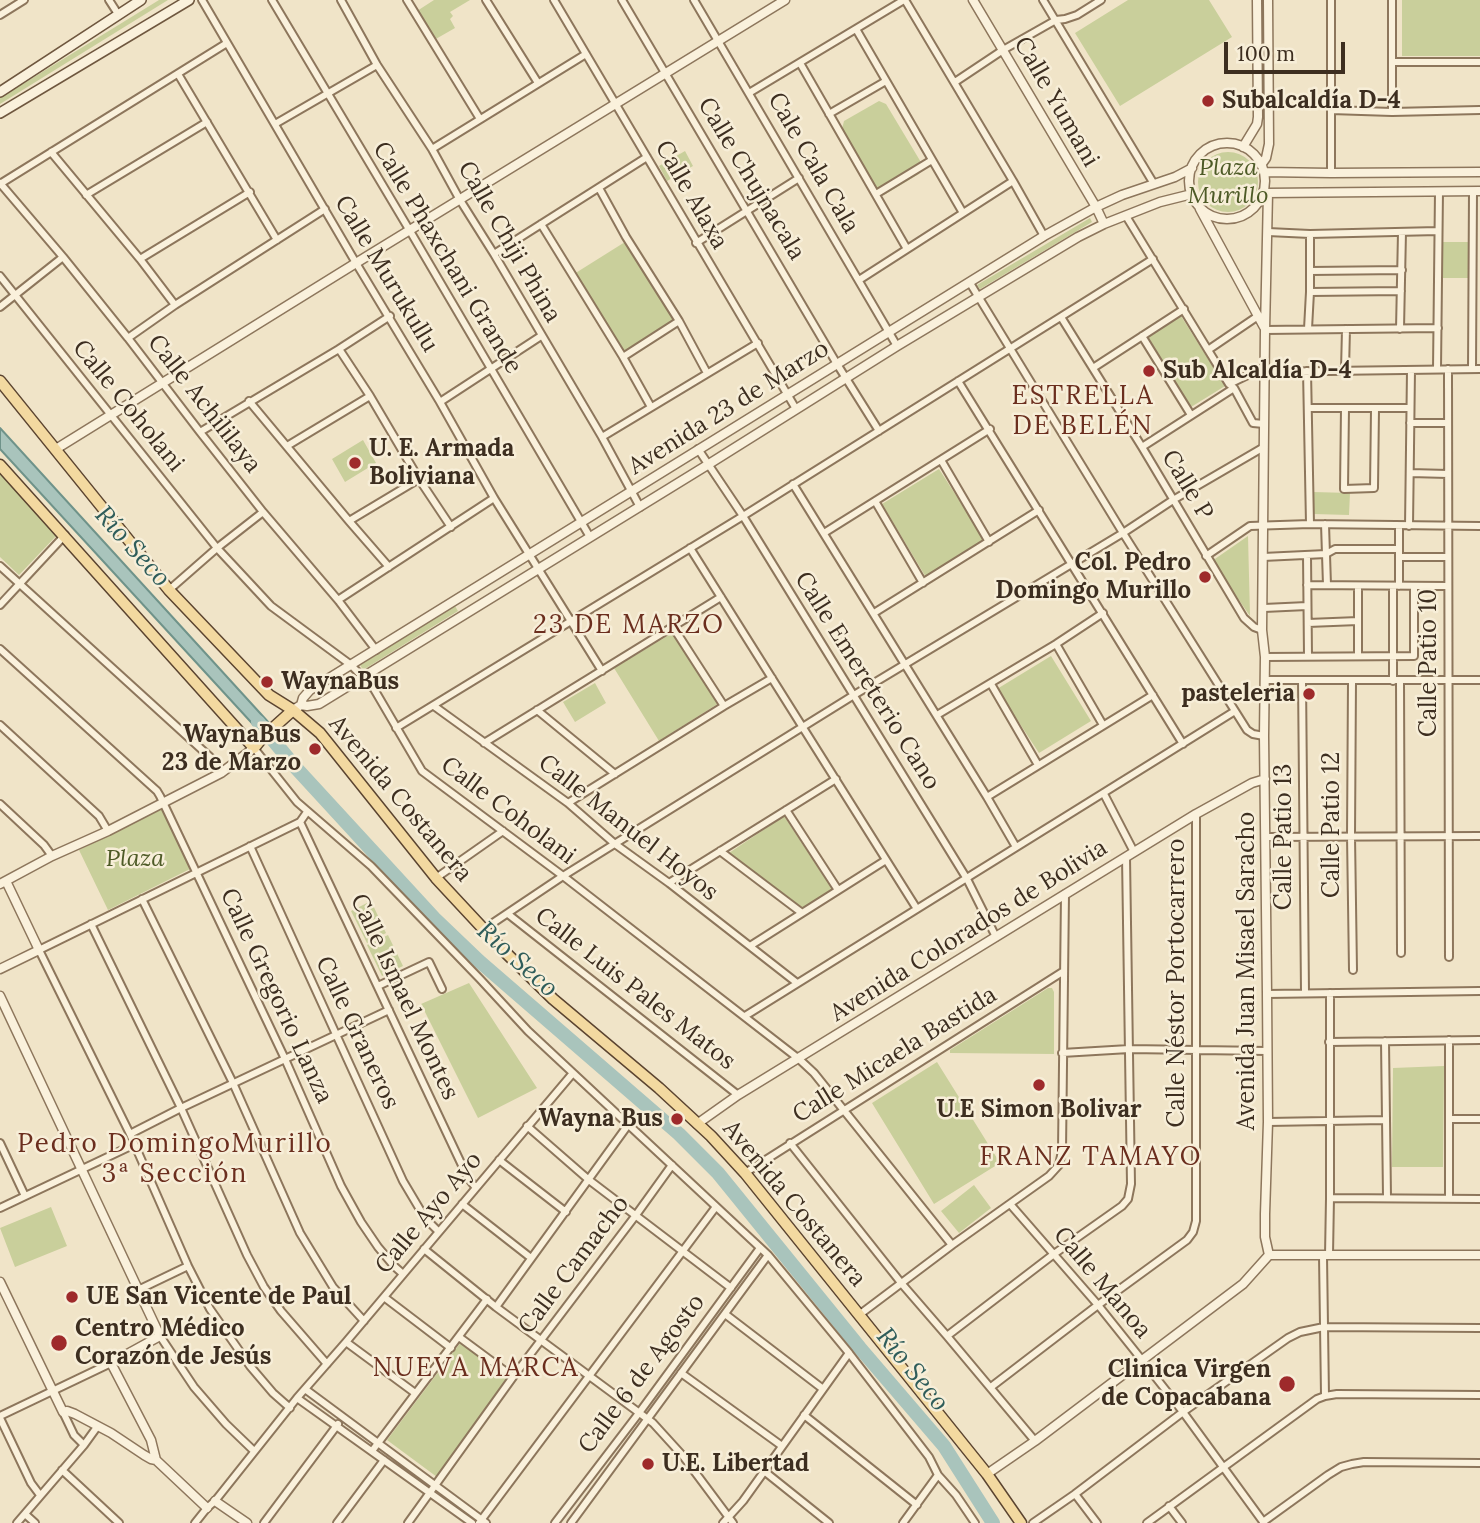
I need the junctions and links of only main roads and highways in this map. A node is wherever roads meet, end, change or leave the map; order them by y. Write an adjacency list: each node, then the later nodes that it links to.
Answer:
1 (141, 0): 3 (main road)
2 (186, 1): 4 (main road)
3 (0, 92)
4 (0, 113)
5 (0, 381): 7 (main road, Avenida Costanera)
6 (0, 465): 7 (main road)
7 (297, 707): 8 (main road, Avenida Costanera)
8 (1021, 1523)

